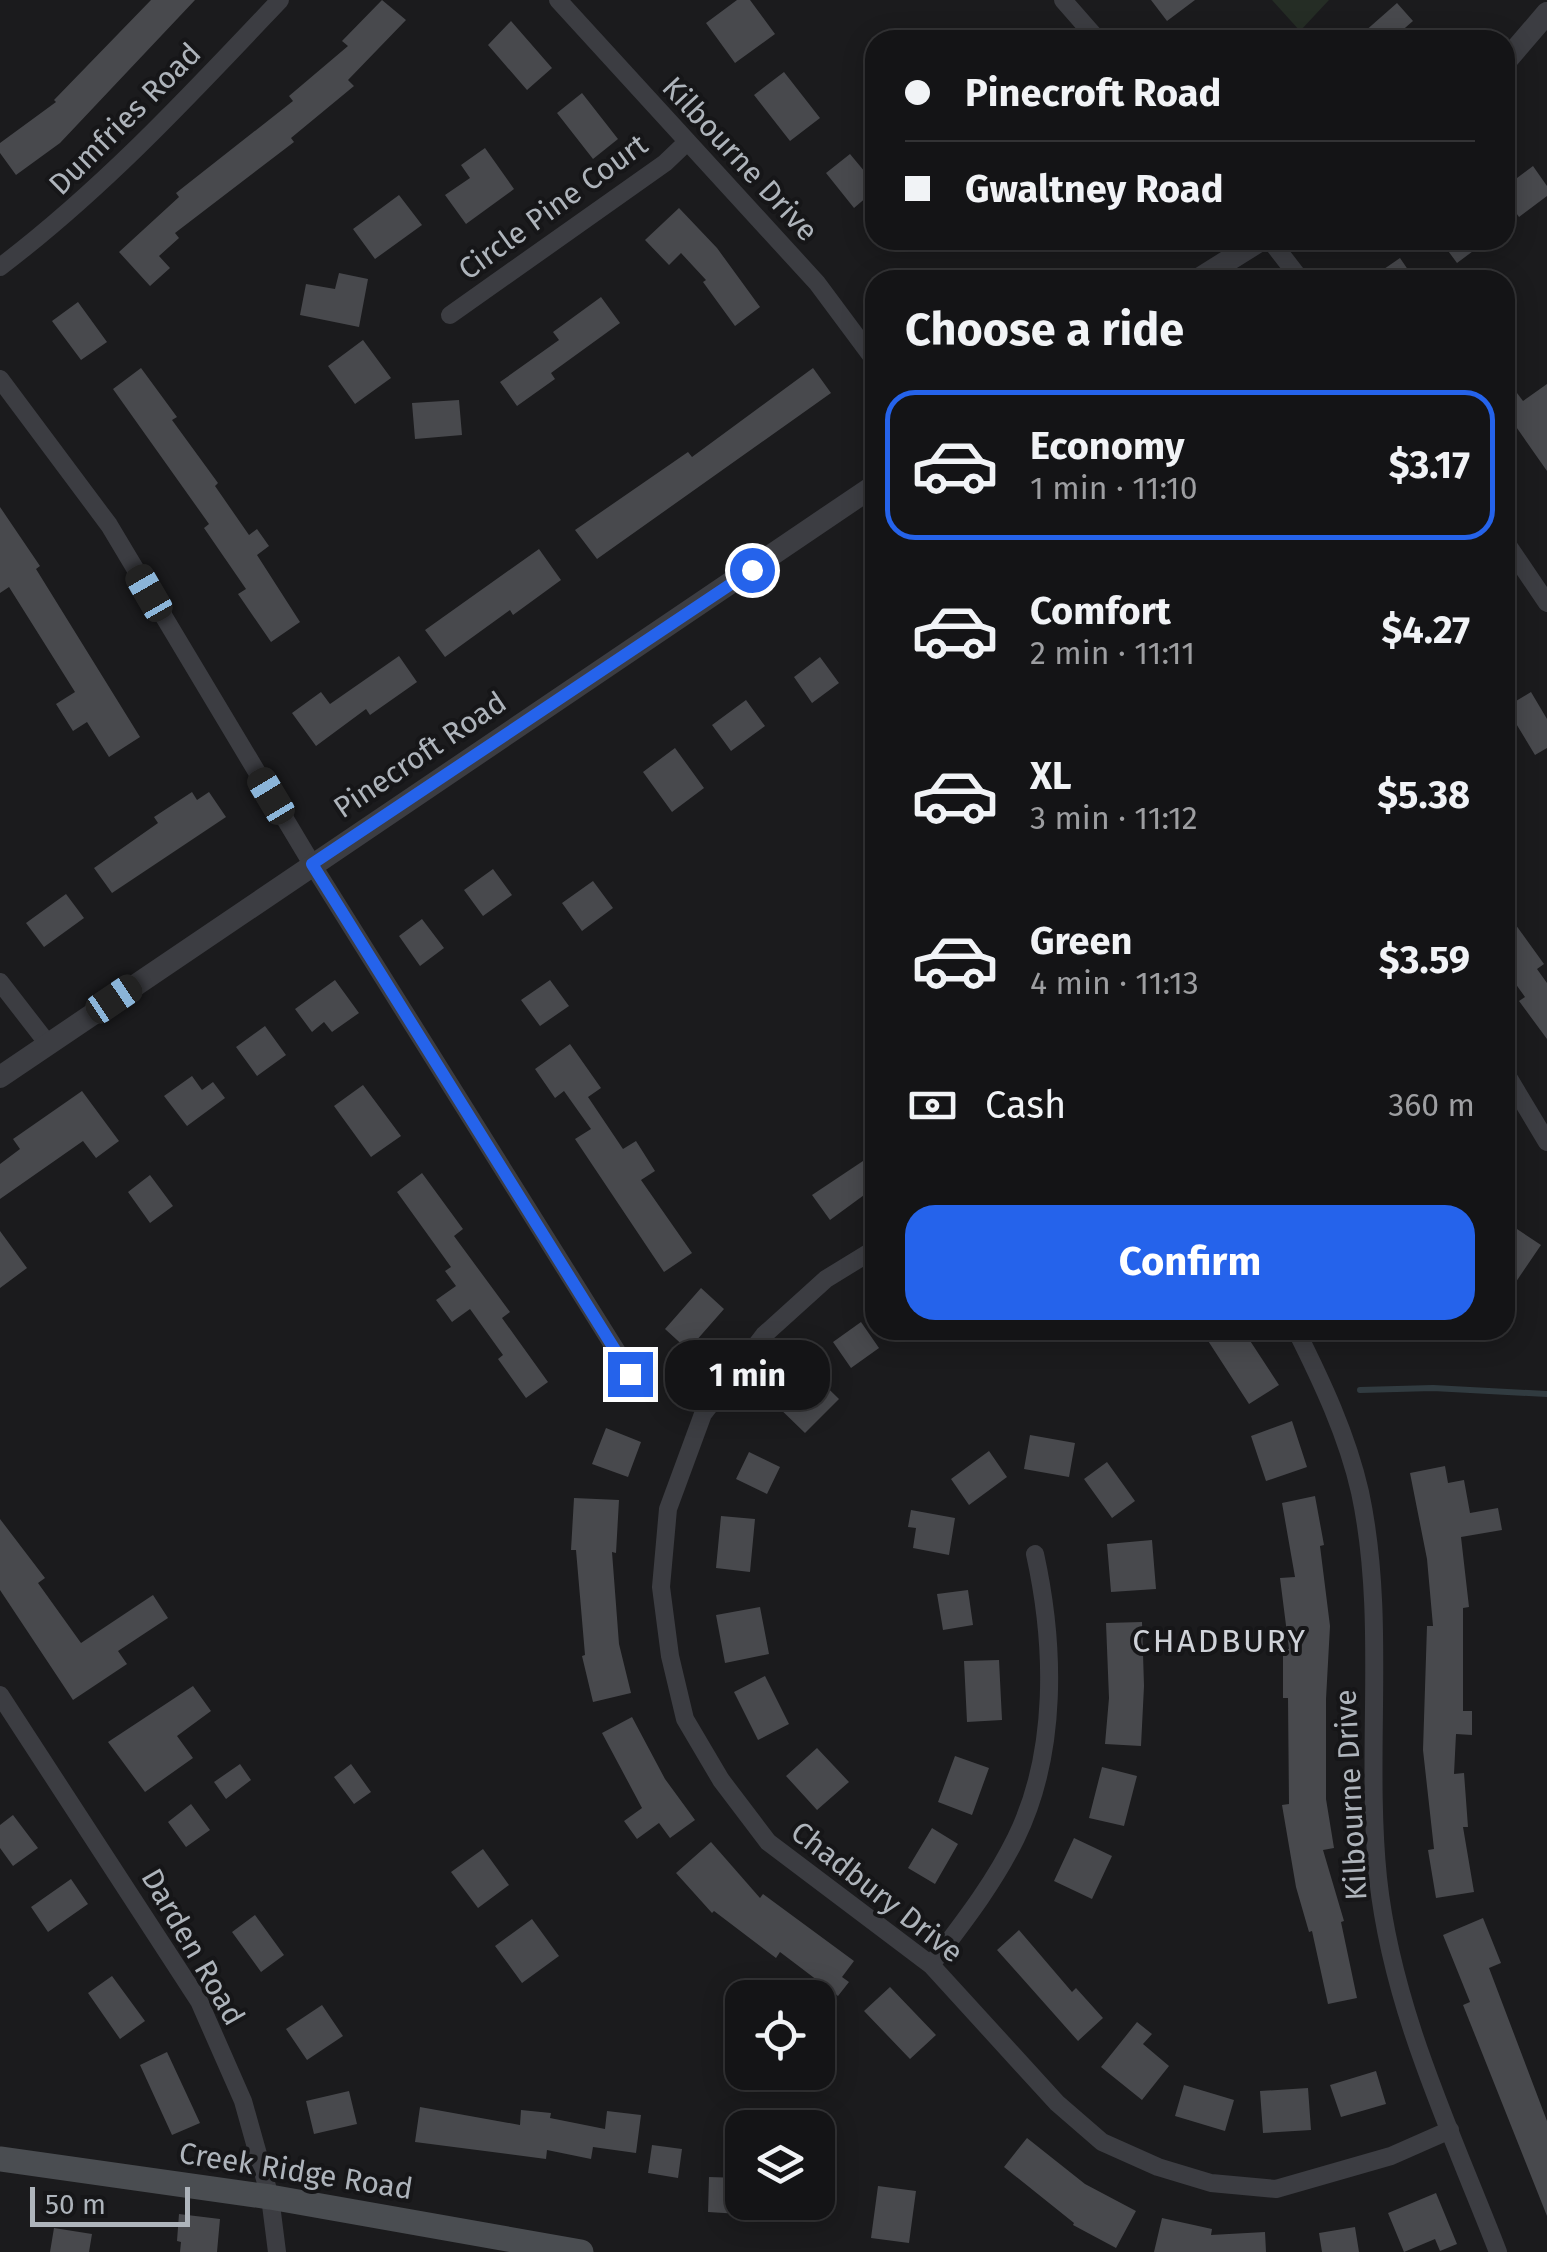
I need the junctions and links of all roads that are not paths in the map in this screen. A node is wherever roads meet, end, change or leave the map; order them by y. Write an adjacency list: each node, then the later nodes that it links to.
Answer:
1 (280, 0): 10 (street, Dumfries Road)
2 (558, 0): 7 (street, Kilbourne Drive)
3 (1063, 0): 5 (street)
4 (1547, 12): 6 (street)
5 (1089, 30)
6 (1515, 50)
7 (687, 142): 13 (street, Circle Pine Court); 14 (street, Kilbourne Drive)
8 (1245, 250): 11 (street)
9 (1278, 250): 12 (street)
10 (0, 267)
11 (1213, 270)
12 (1293, 270)
13 (450, 315)
14 (865, 347)
15 (0, 379): 19 (street)
16 (865, 492): 19 (street, Pinecroft Road)
17 (1515, 556): 18 (street)
18 (1547, 604)
19 (312, 864): 21 (street, Pinecroft Road); 27 (street)
20 (0, 982): 21 (street)
21 (48, 1044): 22 (street, Pinecroft Road)
22 (0, 1077)
23 (1515, 1089): 24 (street)
24 (1547, 1142)
25 (865, 1255): 30 (street, Chadbury Drive)
26 (1301, 1340): 31 (street, Kilbourne Drive)
27 (630, 1374)
28 (1035, 1554): 30 (street)
29 (0, 1695): 33 (street, Darden Road)
30 (931, 1965): 31 (street, Chadbury Drive)
31 (1450, 2130): 36 (street, Kilbourne Drive)
32 (0, 2159): 33 (main road, Creek Ridge Road)
33 (270, 2197): 34 (street, Darden Road); 35 (main road, Creek Ridge Road)
34 (277, 2252)
35 (581, 2252)
36 (1498, 2252)

